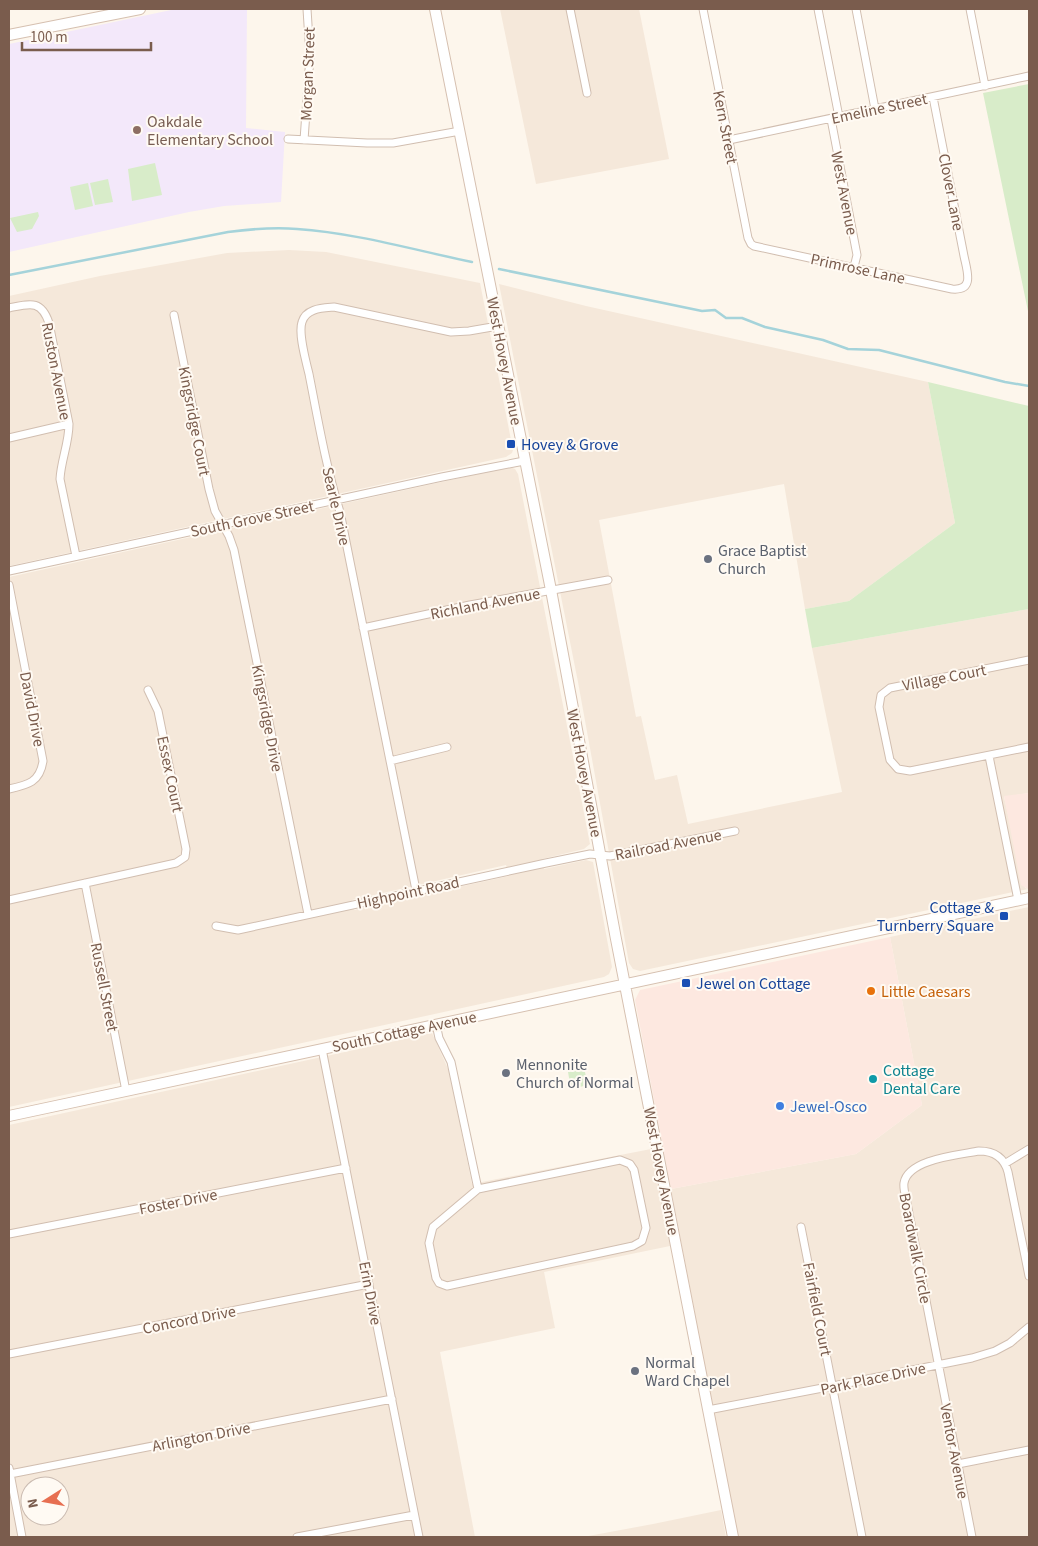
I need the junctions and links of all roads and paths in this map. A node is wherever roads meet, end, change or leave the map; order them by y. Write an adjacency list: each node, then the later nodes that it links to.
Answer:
1 (140, 9): 9 (main road)
2 (307, 9): 19 (street, Morgan Street)
3 (436, 9): 17 (main road, West Hovey Avenue)
4 (570, 9): 12 (street)
5 (703, 9): 20 (street, Kern Street)
6 (818, 9): 15 (street)
7 (856, 9): 14 (street)
8 (970, 9): 11 (street)
9 (9, 35)
10 (1029, 76): 11 (street, Emeline Street)
11 (985, 86): 13 (street, Emeline Street)
12 (587, 93)
13 (933, 97): 14 (street, Emeline Street); 23 (street, Clover Lane)
14 (874, 109): 15 (street, Emeline Street)
15 (839, 117): 16 (street, Emeline Street)
16 (831, 119): 20 (street, Emeline Street); 22 (street, West Avenue)
17 (460, 130): 19 (street); 26 (main road, West Hovey Avenue)
18 (288, 139): 19 (street)
19 (304, 140)
20 (729, 140): 21 (street, Kern Street)
21 (751, 244): 22 (street, Primrose Lane)
22 (854, 267): 23 (street, Primrose Lane)
23 (964, 286)
24 (9, 308): 27 (street, Ruston Avenue)
25 (174, 315): 31 (street, Kingsridge Court)
26 (498, 326): 29 (main road, West Hovey Avenue); 30 (street, Searle Drive)
27 (69, 424): 28 (street); 32 (street, Ruston Avenue)
28 (9, 438)
29 (524, 460): 30 (street, South Grove Street); 36 (main road, West Hovey Avenue)
30 (336, 500): 31 (street, South Grove Street); 37 (street, Searle Drive)
31 (222, 524): 32 (street, South Grove Street); 52 (street, Kingsridge Drive)
32 (76, 556): 33 (street, South Grove Street)
33 (9, 571)
34 (608, 580): 36 (street, Richland Avenue)
35 (9, 585): 44 (street, David Drive)
36 (551, 590): 37 (street, Richland Avenue); 46 (main road, West Hovey Avenue)
37 (363, 628): 43 (street, Searle Drive)
38 (1029, 660): 42 (street, Village Court)
39 (148, 690): 47 (street, Essex Court)
40 (447, 747): 43 (street)
41 (1029, 747): 42 (street, Village Court)
42 (989, 756): 51 (street)
43 (390, 761): 48 (street, Searle Drive)
44 (9, 789)
45 (734, 831): 46 (street, Railroad Avenue)
46 (601, 855): 48 (street, Highpoint Road); 54 (main road, West Hovey Avenue)
47 (85, 883): 50 (street); 57 (street, Russell Street)
48 (416, 890): 52 (street, Highpoint Road)
49 (1029, 898): 51 (main road, South Cottage Avenue)
50 (9, 900)
51 (1018, 900): 54 (main road, South Cottage Avenue)
52 (308, 914): 53 (street, Highpoint Road)
53 (216, 926)
54 (625, 983): 55 (main road, South Cottage Avenue); 72 (main road, West Hovey Avenue)
55 (436, 1024): 56 (main road, South Cottage Avenue); 62 (street)
56 (322, 1049): 57 (main road, South Cottage Avenue); 61 (street, Erin Drive)
57 (126, 1091): 58 (main road, South Cottage Avenue)
58 (9, 1116)
59 (1029, 1149): 60 (street)
60 (1006, 1163): 65 (street); 69 (street, Boardwalk Circle)
61 (346, 1168): 64 (street, Foster Drive); 66 (street, Erin Drive)
62 (478, 1189): 62 (street)
63 (802, 1227): 70 (street, Fairfield Court)
64 (9, 1234)
65 (1029, 1276)
66 (369, 1284): 68 (street, Concord Drive); 71 (street, Erin Drive)
67 (1029, 1327): 69 (street, Park Place Drive)
68 (9, 1354)
69 (938, 1364): 70 (street, Park Place Drive); 74 (street, Ventor Avenue)
70 (833, 1386): 72 (street, Park Place Drive); 81 (street, Fairfield Court)
71 (392, 1399): 75 (street, Arlington Drive); 76 (street, Erin Drive)
72 (708, 1410): 80 (main road, West Hovey Avenue)
73 (1029, 1450): 74 (street)
74 (958, 1464): 82 (street, Ventor Avenue)
75 (9, 1471): 77 (street)
76 (414, 1514): 78 (street); 79 (street, Erin Drive)
77 (22, 1537)
78 (297, 1537)
79 (419, 1537)
80 (733, 1537)
81 (862, 1537)
82 (972, 1537)

